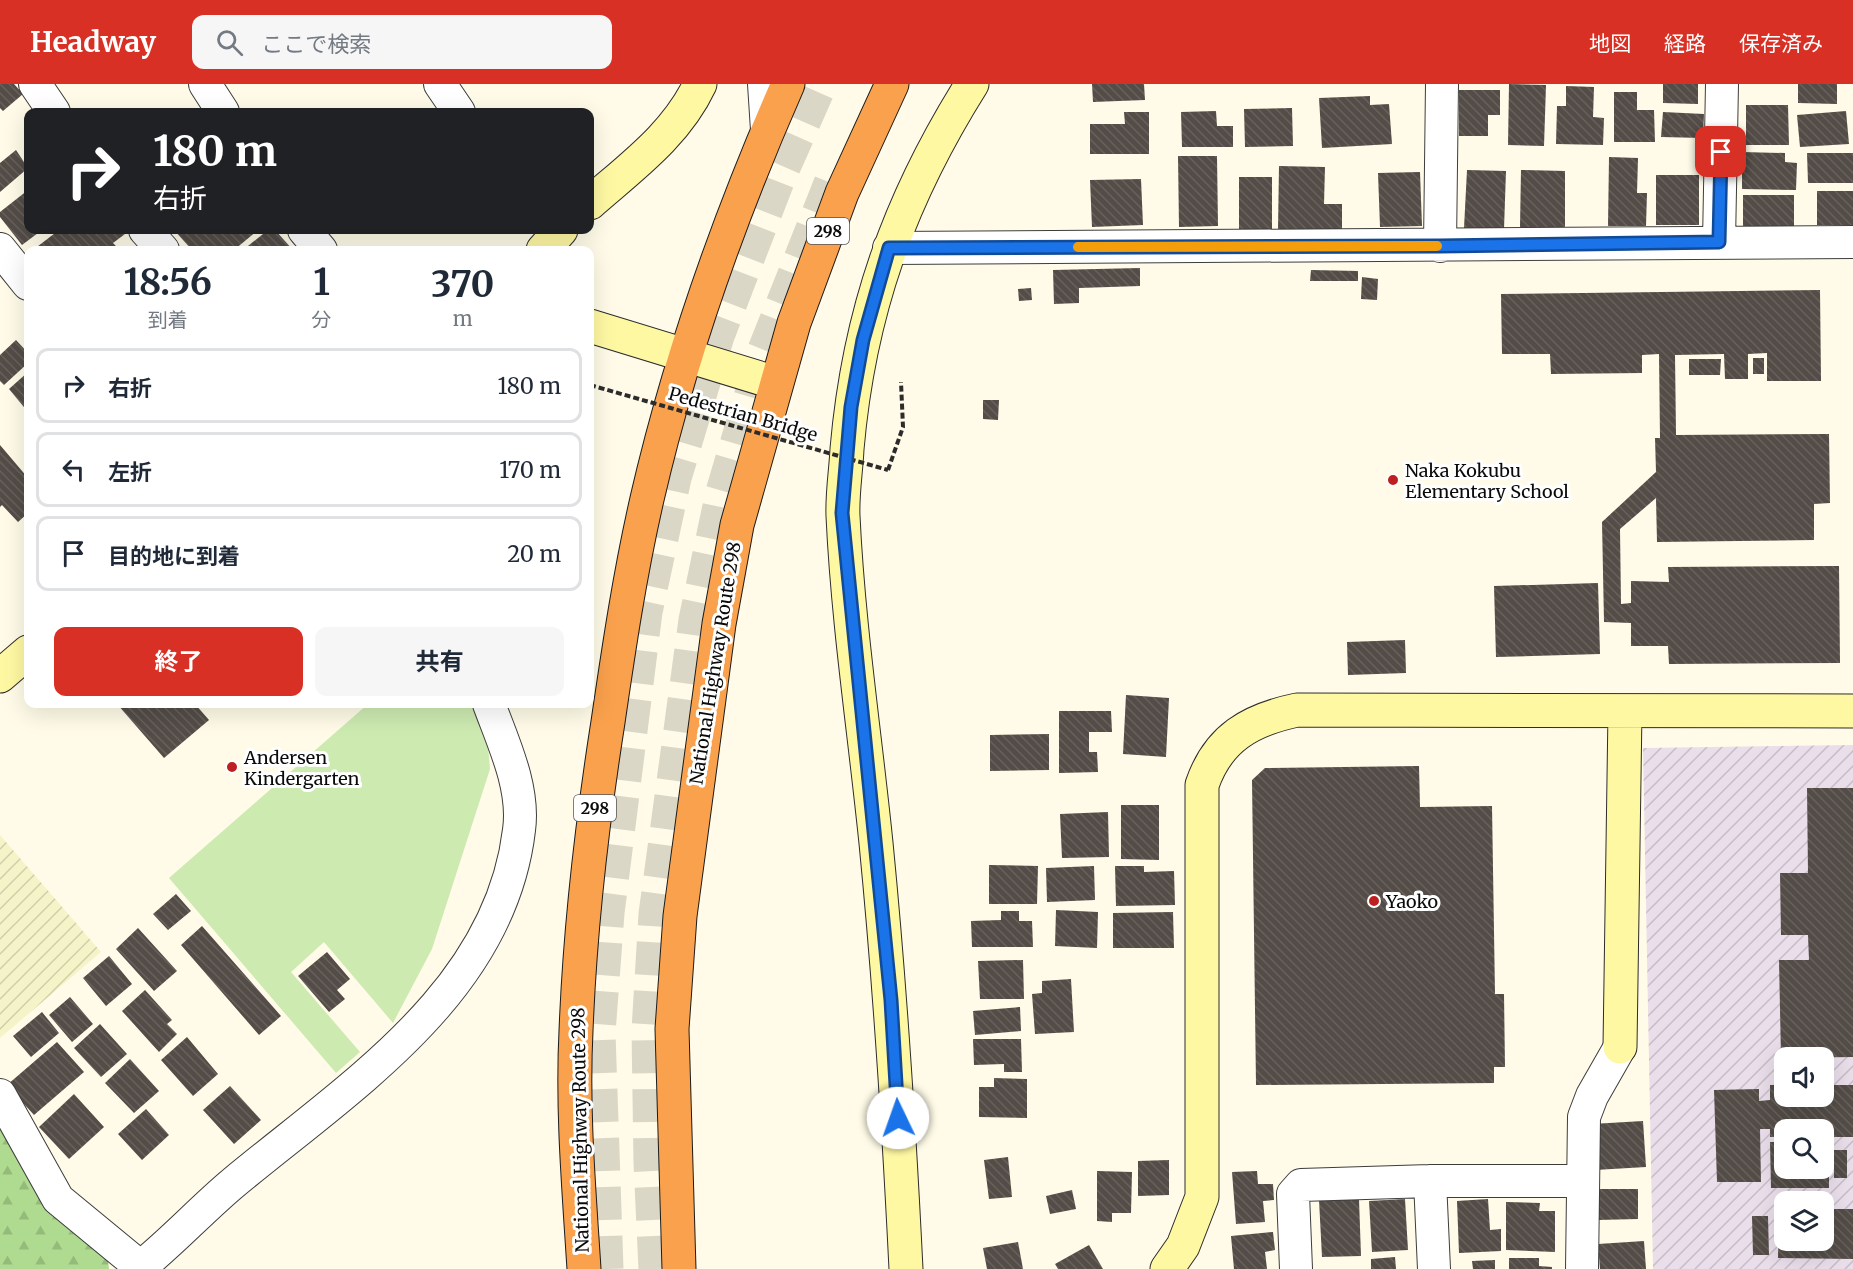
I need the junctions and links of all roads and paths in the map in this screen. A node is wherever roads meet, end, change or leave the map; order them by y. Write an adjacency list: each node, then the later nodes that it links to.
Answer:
1 (35, 84): 11 (street)
2 (205, 84): 12 (street)
3 (440, 84): 13 (street)
4 (764, 84): 14 (street)
5 (788, 84): 14 (highway, National Highway Route 298 / 298)
6 (892, 84): 29 (highway, National Highway Route 298 / 298)
7 (972, 84): 23 (street)
8 (1442, 84): 22 (street)
9 (1722, 84): 18 (street)
10 (696, 86): 15 (street)
11 (51, 108)
12 (220, 108)
13 (456, 108)
14 (768, 130): 27 (highway, National Highway Route 298 / 298)
15 (594, 199)
16 (149, 234): 20 (street)
17 (307, 234): 21 (street)
18 (1719, 242): 19 (street); 22 (street)
19 (1853, 242)
20 (160, 246)
21 (318, 246)
22 (1440, 246): 23 (street)
23 (889, 248): 41 (street)
24 (0, 250): 25 (street)
25 (24, 279)
26 (594, 327): 27 (street)
27 (686, 355): 29 (street); 39 (highway, National Highway Route 298 / 298)
28 (901, 382): 30 (path, Pedestrian Bridge, bridge)
29 (776, 383): 40 (highway, National Highway Route 298 / 298)
30 (594, 386)
31 (490, 708): 38 (street)
32 (1625, 711): 33 (street); 34 (street); 42 (street)
33 (1853, 711)
34 (1620, 1047): 37 (street)
35 (0, 1095): 38 (street)
36 (1430, 1181): 37 (street); 43 (street); 44 (street)
37 (1581, 1181): 45 (street)
38 (141, 1268)
39 (584, 1269)
40 (680, 1269)
41 (906, 1269)
42 (1167, 1269)
43 (1296, 1269)
44 (1434, 1269)
45 (1582, 1269)

